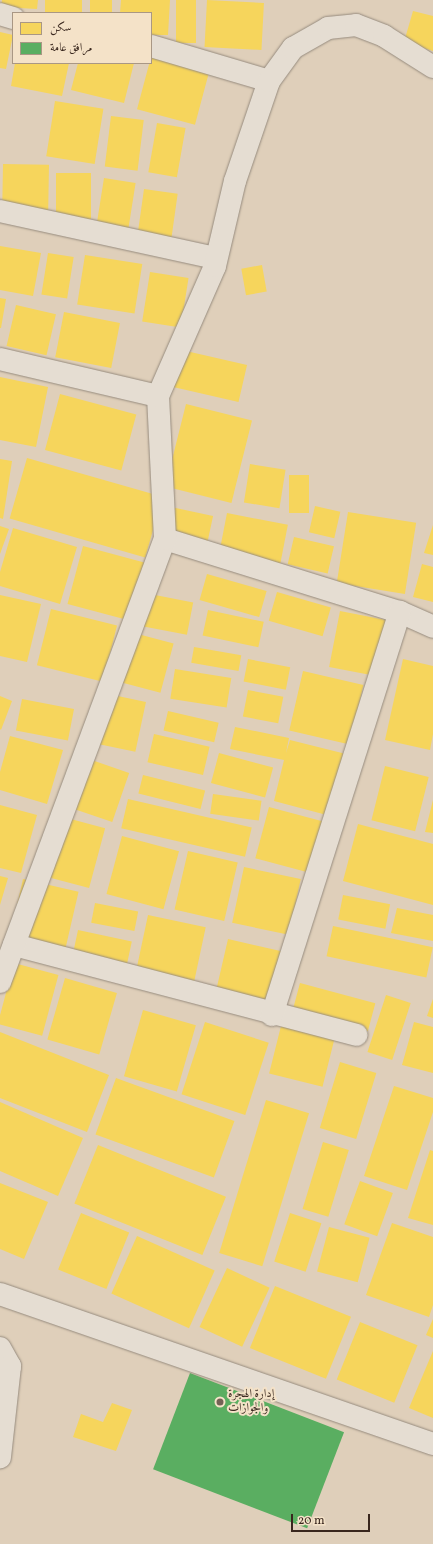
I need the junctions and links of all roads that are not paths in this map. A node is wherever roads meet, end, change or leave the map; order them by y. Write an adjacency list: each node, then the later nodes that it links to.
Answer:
1 (0, 14): 2 (street)
2 (12, 18)
3 (152, 46): 5 (street)
4 (433, 67): 5 (street)
5 (270, 81): 7 (street)
6 (0, 211): 7 (street)
7 (216, 258): 9 (street)
8 (0, 359): 9 (street)
9 (158, 396): 10 (street)
10 (166, 539): 11 (street); 13 (street)
11 (400, 612): 12 (street); 15 (street)
12 (433, 627)
13 (14, 945): 14 (street); 15 (street)
14 (0, 982)
15 (272, 1015): 16 (street)
16 (356, 1035)
17 (1, 1298): 19 (street)
18 (0, 1348): 20 (street)
19 (433, 1444)
20 (0, 1457)

